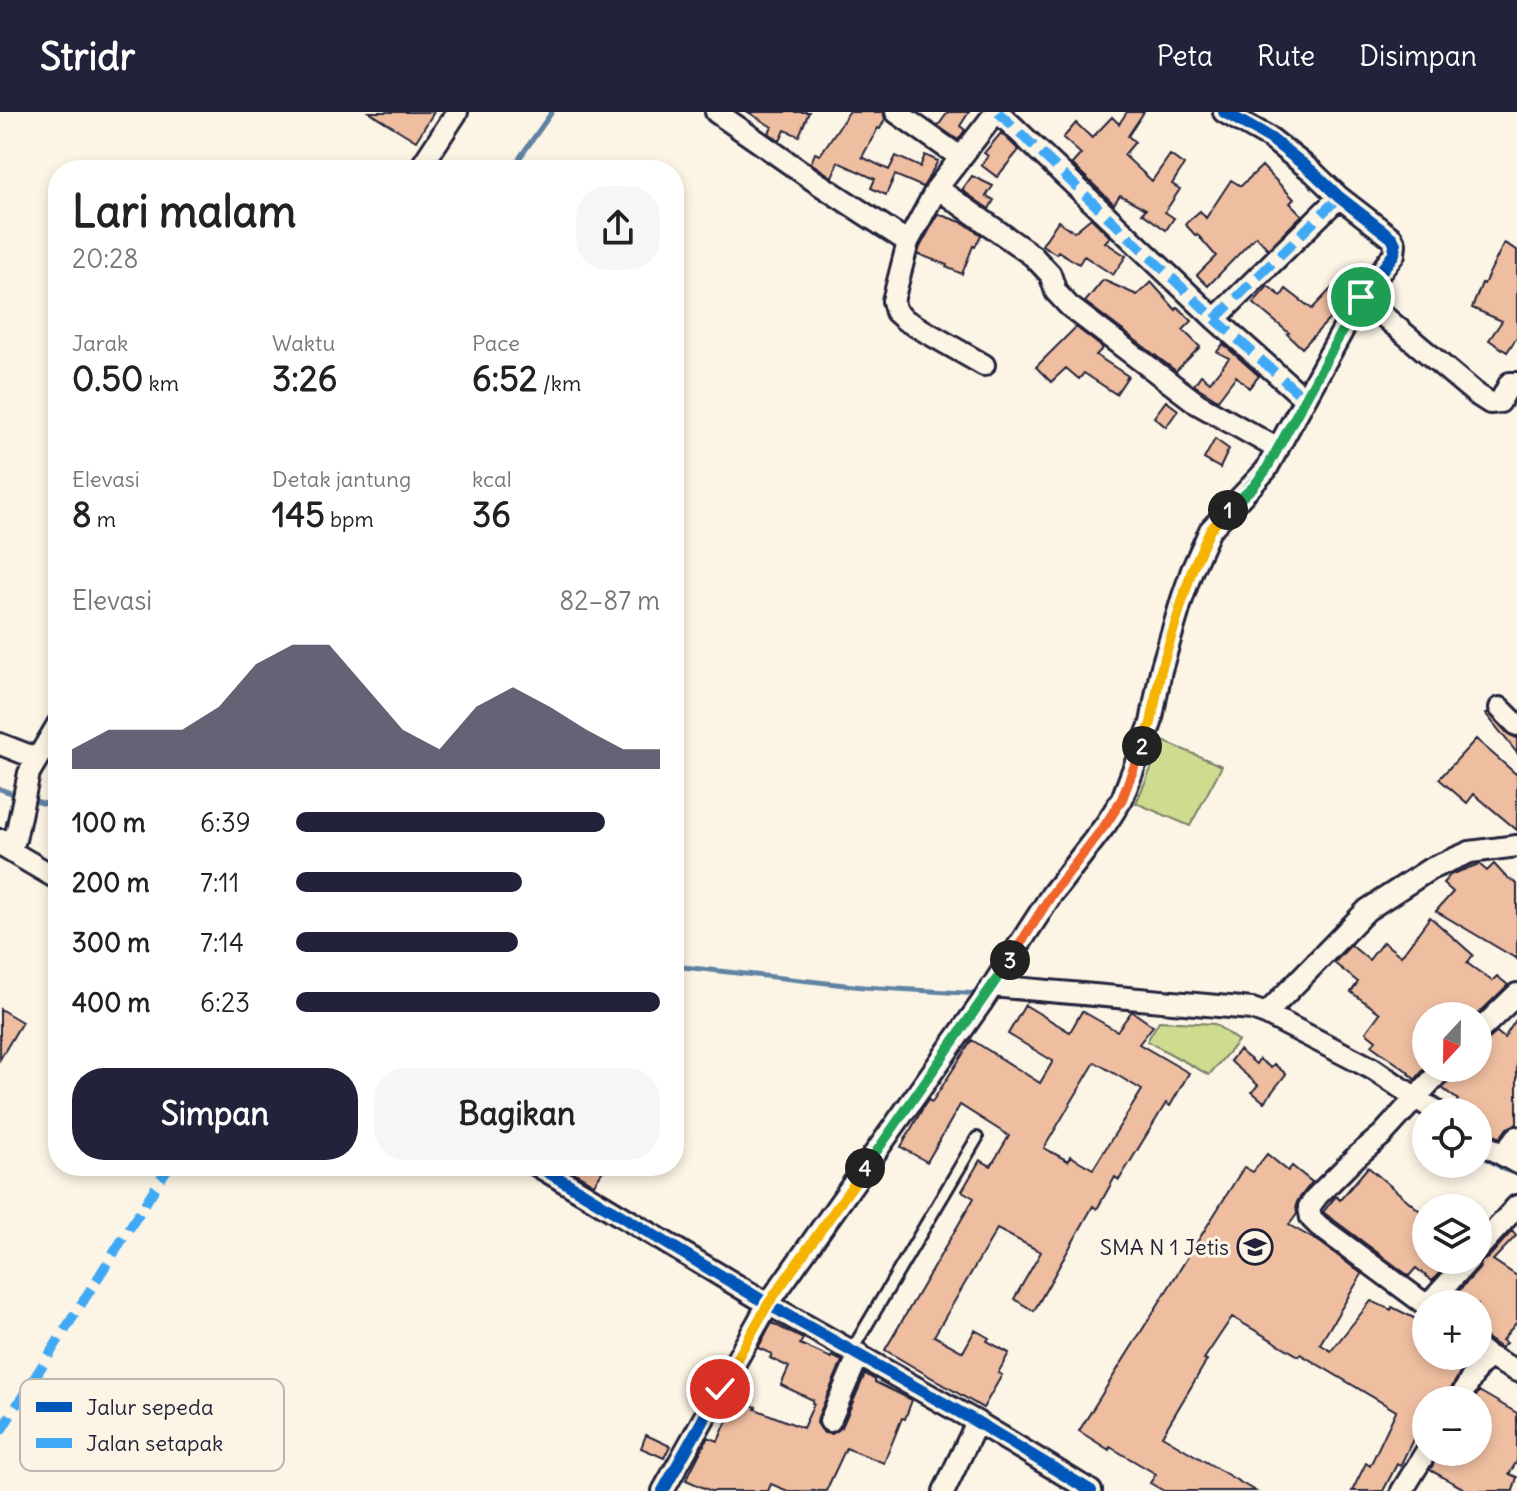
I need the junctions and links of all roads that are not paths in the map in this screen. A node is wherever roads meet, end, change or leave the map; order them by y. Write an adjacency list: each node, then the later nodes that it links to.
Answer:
1 (457, 112): 7 (street)
2 (716, 112): 10 (street)
3 (896, 112): 6 (street)
4 (997, 112): 6 (street); 12 (street)
5 (1224, 112): 9 (street)
6 (960, 157): 8 (street)
7 (426, 160)
8 (937, 188): 10 (street); 16 (street)
9 (1339, 197): 11 (street); 12 (street)
10 (908, 242): 13 (street)
11 (1361, 297): 14 (street); 15 (street)
12 (1215, 319): 15 (street)
13 (984, 365)
14 (1517, 383)
15 (1305, 399): 16 (street)
16 (1278, 449): 25 (street)
17 (1500, 708): 18 (street)
18 (1517, 725)
19 (48, 740): 21 (street)
20 (0, 744): 21 (street)
21 (32, 766): 22 (street)
22 (5, 842): 24 (street)
23 (1517, 846): 27 (street)
24 (48, 872)
25 (988, 993): 27 (street); 42 (street)
26 (1517, 994): 28 (street)
27 (1266, 1014): 30 (street)
28 (1492, 1018)
29 (1430, 1082): 30 (street)
30 (1415, 1098)
31 (1412, 1101): 41 (street)
32 (1517, 1137): 35 (street)
33 (977, 1138): 43 (lane)
34 (1492, 1149): 35 (street)
35 (1510, 1159)
36 (555, 1176): 42 (street)
37 (1517, 1206): 38 (street)
38 (1492, 1234)
39 (1456, 1274): 40 (street)
40 (1441, 1290)
41 (1412, 1293)
42 (768, 1304): 43 (street); 49 (street)
43 (855, 1352): 46 (street); 47 (street)
44 (1492, 1357): 45 (street)
45 (1517, 1371)
46 (830, 1421)
47 (977, 1422): 50 (street); 51 (street)
48 (1417, 1466): 52 (street)
49 (663, 1491)
50 (944, 1491)
51 (1091, 1491)
52 (1402, 1491)

